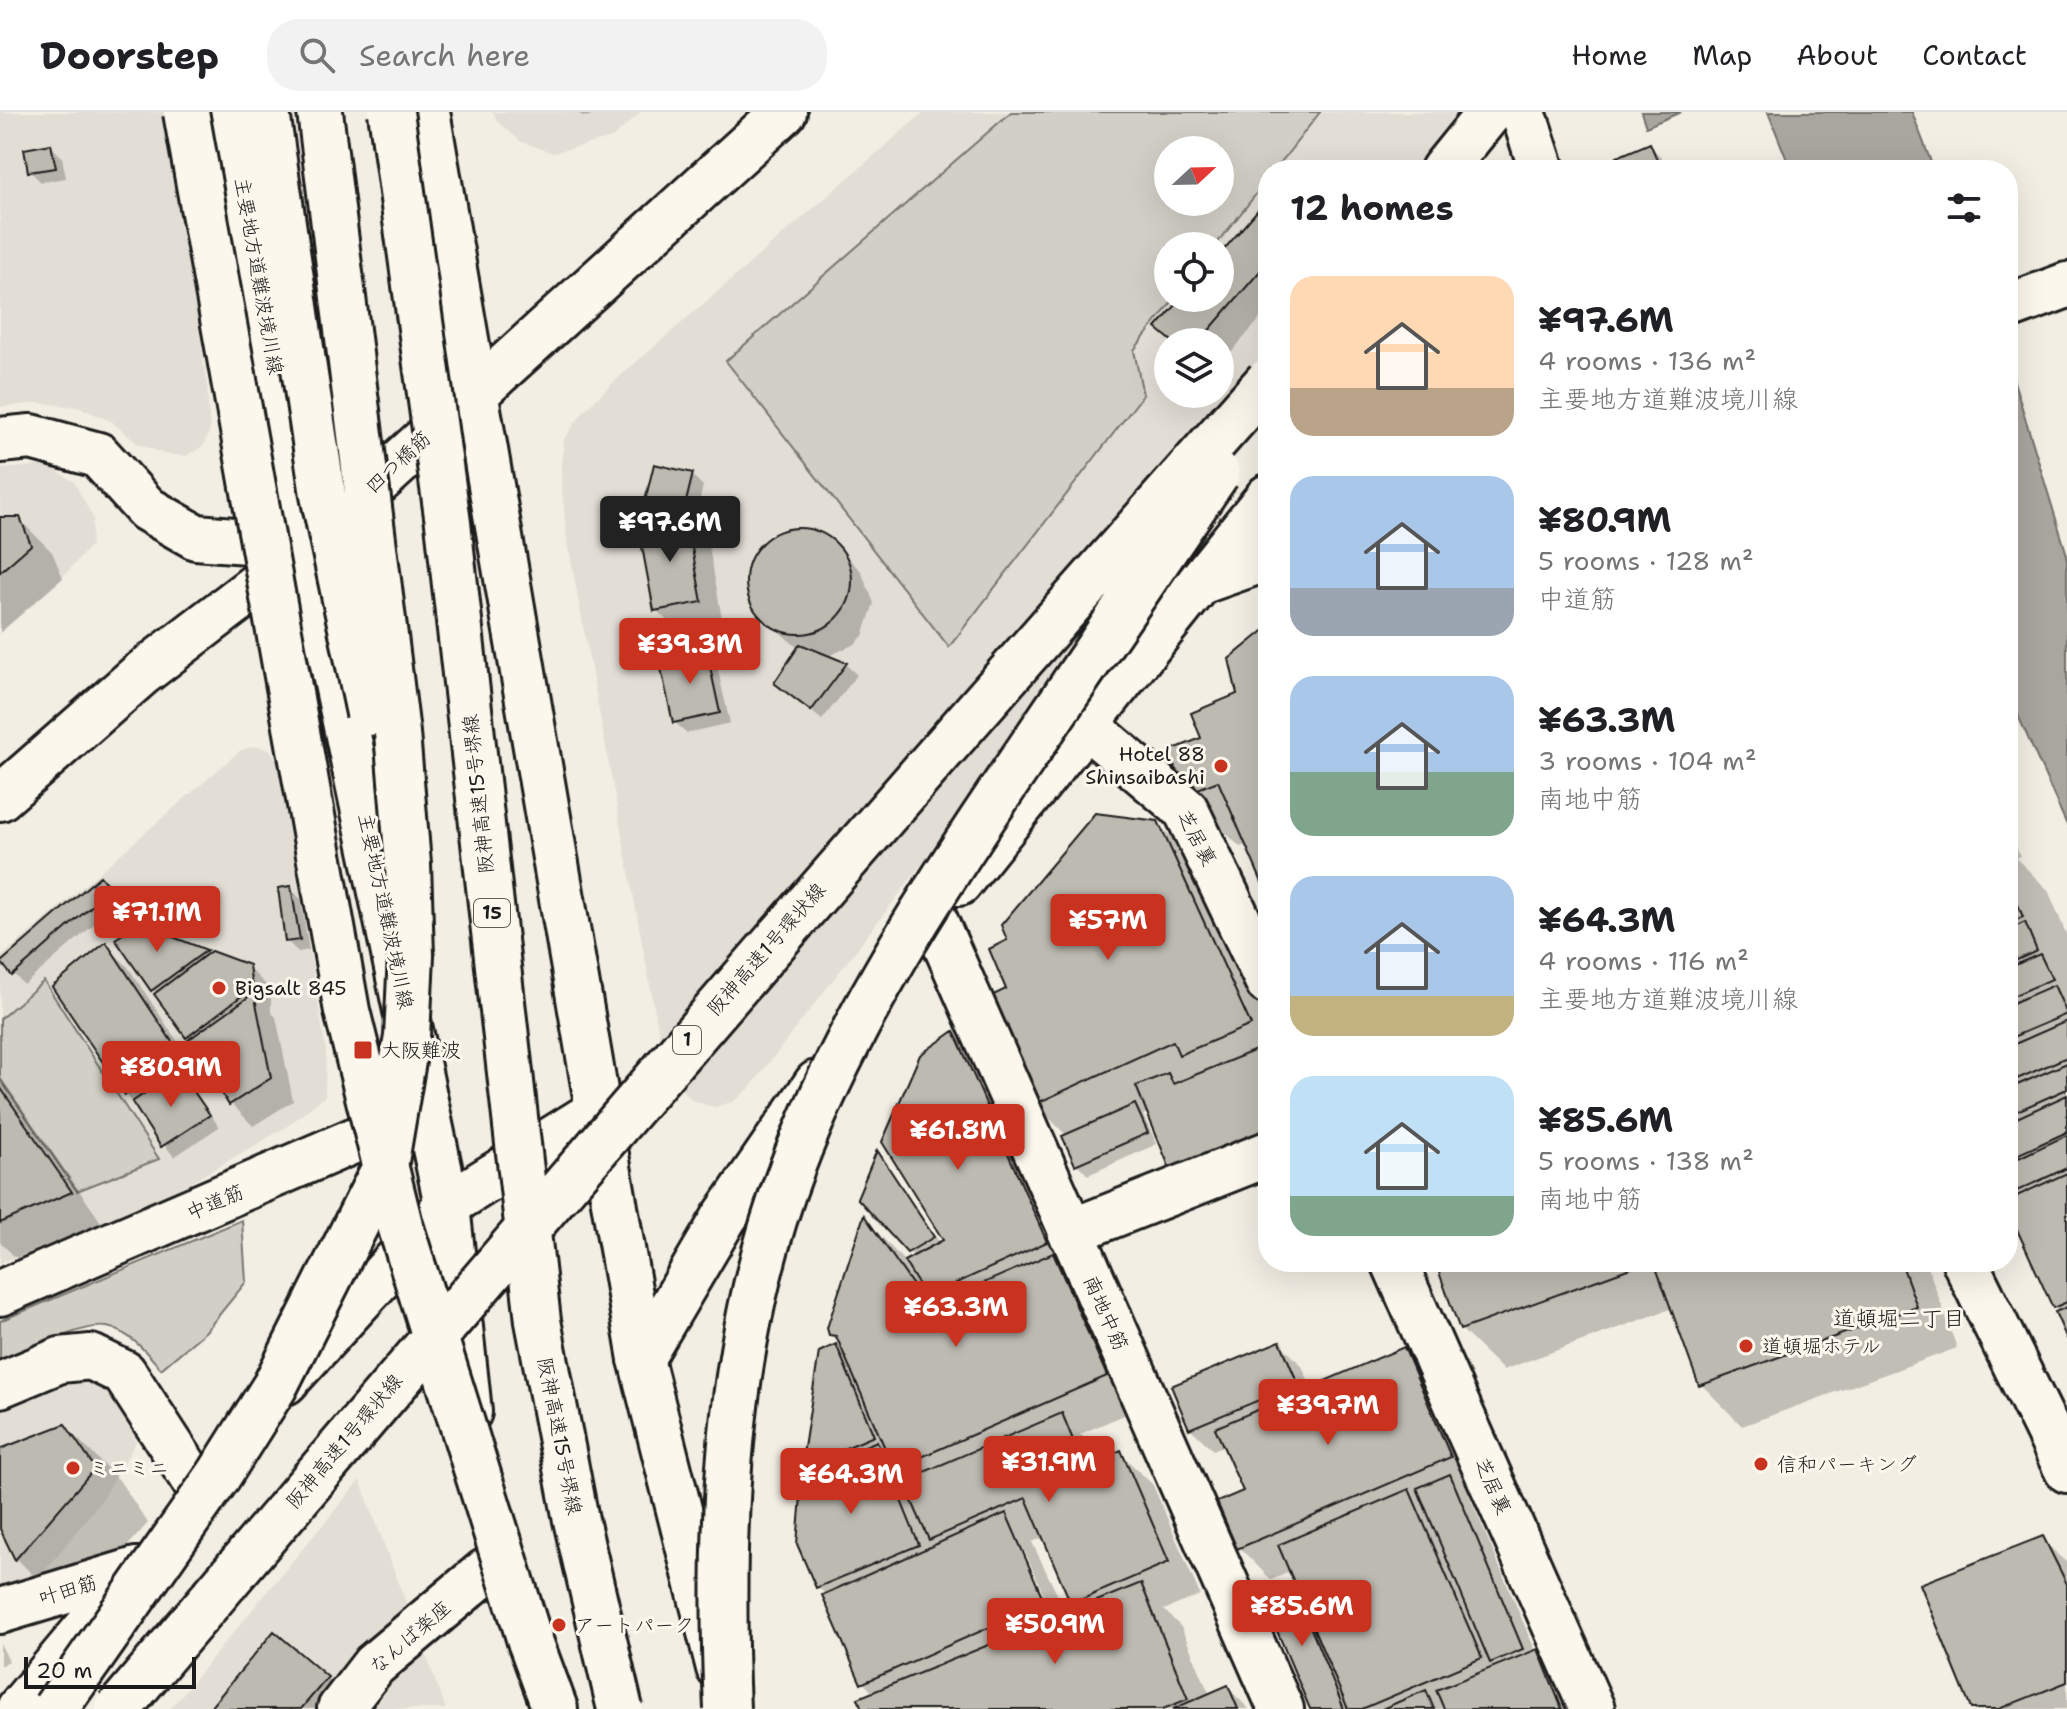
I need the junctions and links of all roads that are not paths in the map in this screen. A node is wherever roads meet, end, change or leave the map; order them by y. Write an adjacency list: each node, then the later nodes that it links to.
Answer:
1 (186, 112): 47 (main road, bridge)
2 (230, 112): 19 (main road, 主要地方道難波境川線)
3 (267, 112): 25 (main road, bridge)
4 (320, 112): 25 (main road, bridge)
5 (391, 112): 48 (main road, 阪神高速15号堺線 / 15, bridge)
6 (427, 112): 14 (main road)
7 (784, 112): 14 (main road, 四つ橋筋)
8 (1490, 112): 10 (main road)
9 (1523, 112): 11 (main road)
10 (1451, 160)
11 (1535, 160)
12 (2067, 285): 13 (main road)
13 (2018, 303)
14 (475, 391): 19 (main road, 四つ橋筋); 28 (main road)
15 (1258, 392): 44 (main road, 阪神高速1号環状線 / 1, bridge)
16 (1258, 412): 49 (main road, bridge)
17 (0, 440): 19 (main road)
18 (1258, 510): 21 (main road)
19 (308, 546): 23 (main road, 四つ橋筋); 27 (main road, 主要地方道難波境川線)
20 (1258, 562): 21 (main road)
21 (1200, 582): 22 (main road)
22 (1087, 726): 24 (main road); 26 (main road, 芝居裏)
23 (0, 798)
24 (933, 916): 31 (main road, 南地中筋); 35 (main road)
25 (411, 955): 43 (main road, bridge)
26 (1258, 961)
27 (428, 1109): 30 (main road, 主要地方道難波境川線); 34 (main road, 中道筋)
28 (599, 1110): 30 (main road); 35 (main road)
29 (1258, 1158): 31 (main road)
30 (447, 1205): 38 (main road); 40 (main road, 主要地方道難波境川線)
31 (1070, 1232): 50 (main road, 南地中筋)
32 (1398, 1272): 51 (main road, 芝居裏)
33 (1970, 1272): 37 (main road)
34 (0, 1293)
35 (641, 1359): 49 (main road)
36 (0, 1385): 38 (main road)
37 (2067, 1470)
38 (200, 1490): 39 (main road)
39 (136, 1570): 41 (main road, 叶田筋); 42 (main road)
40 (486, 1571): 45 (main road, なんば楽座); 46 (main road, 主要地方道難波境川線)
41 (0, 1611)
42 (19, 1709)
43 (55, 1709)
44 (118, 1709)
45 (340, 1709)
46 (534, 1709)
47 (555, 1709)
48 (620, 1709)
49 (728, 1709)
50 (1281, 1709)
51 (1592, 1709)

